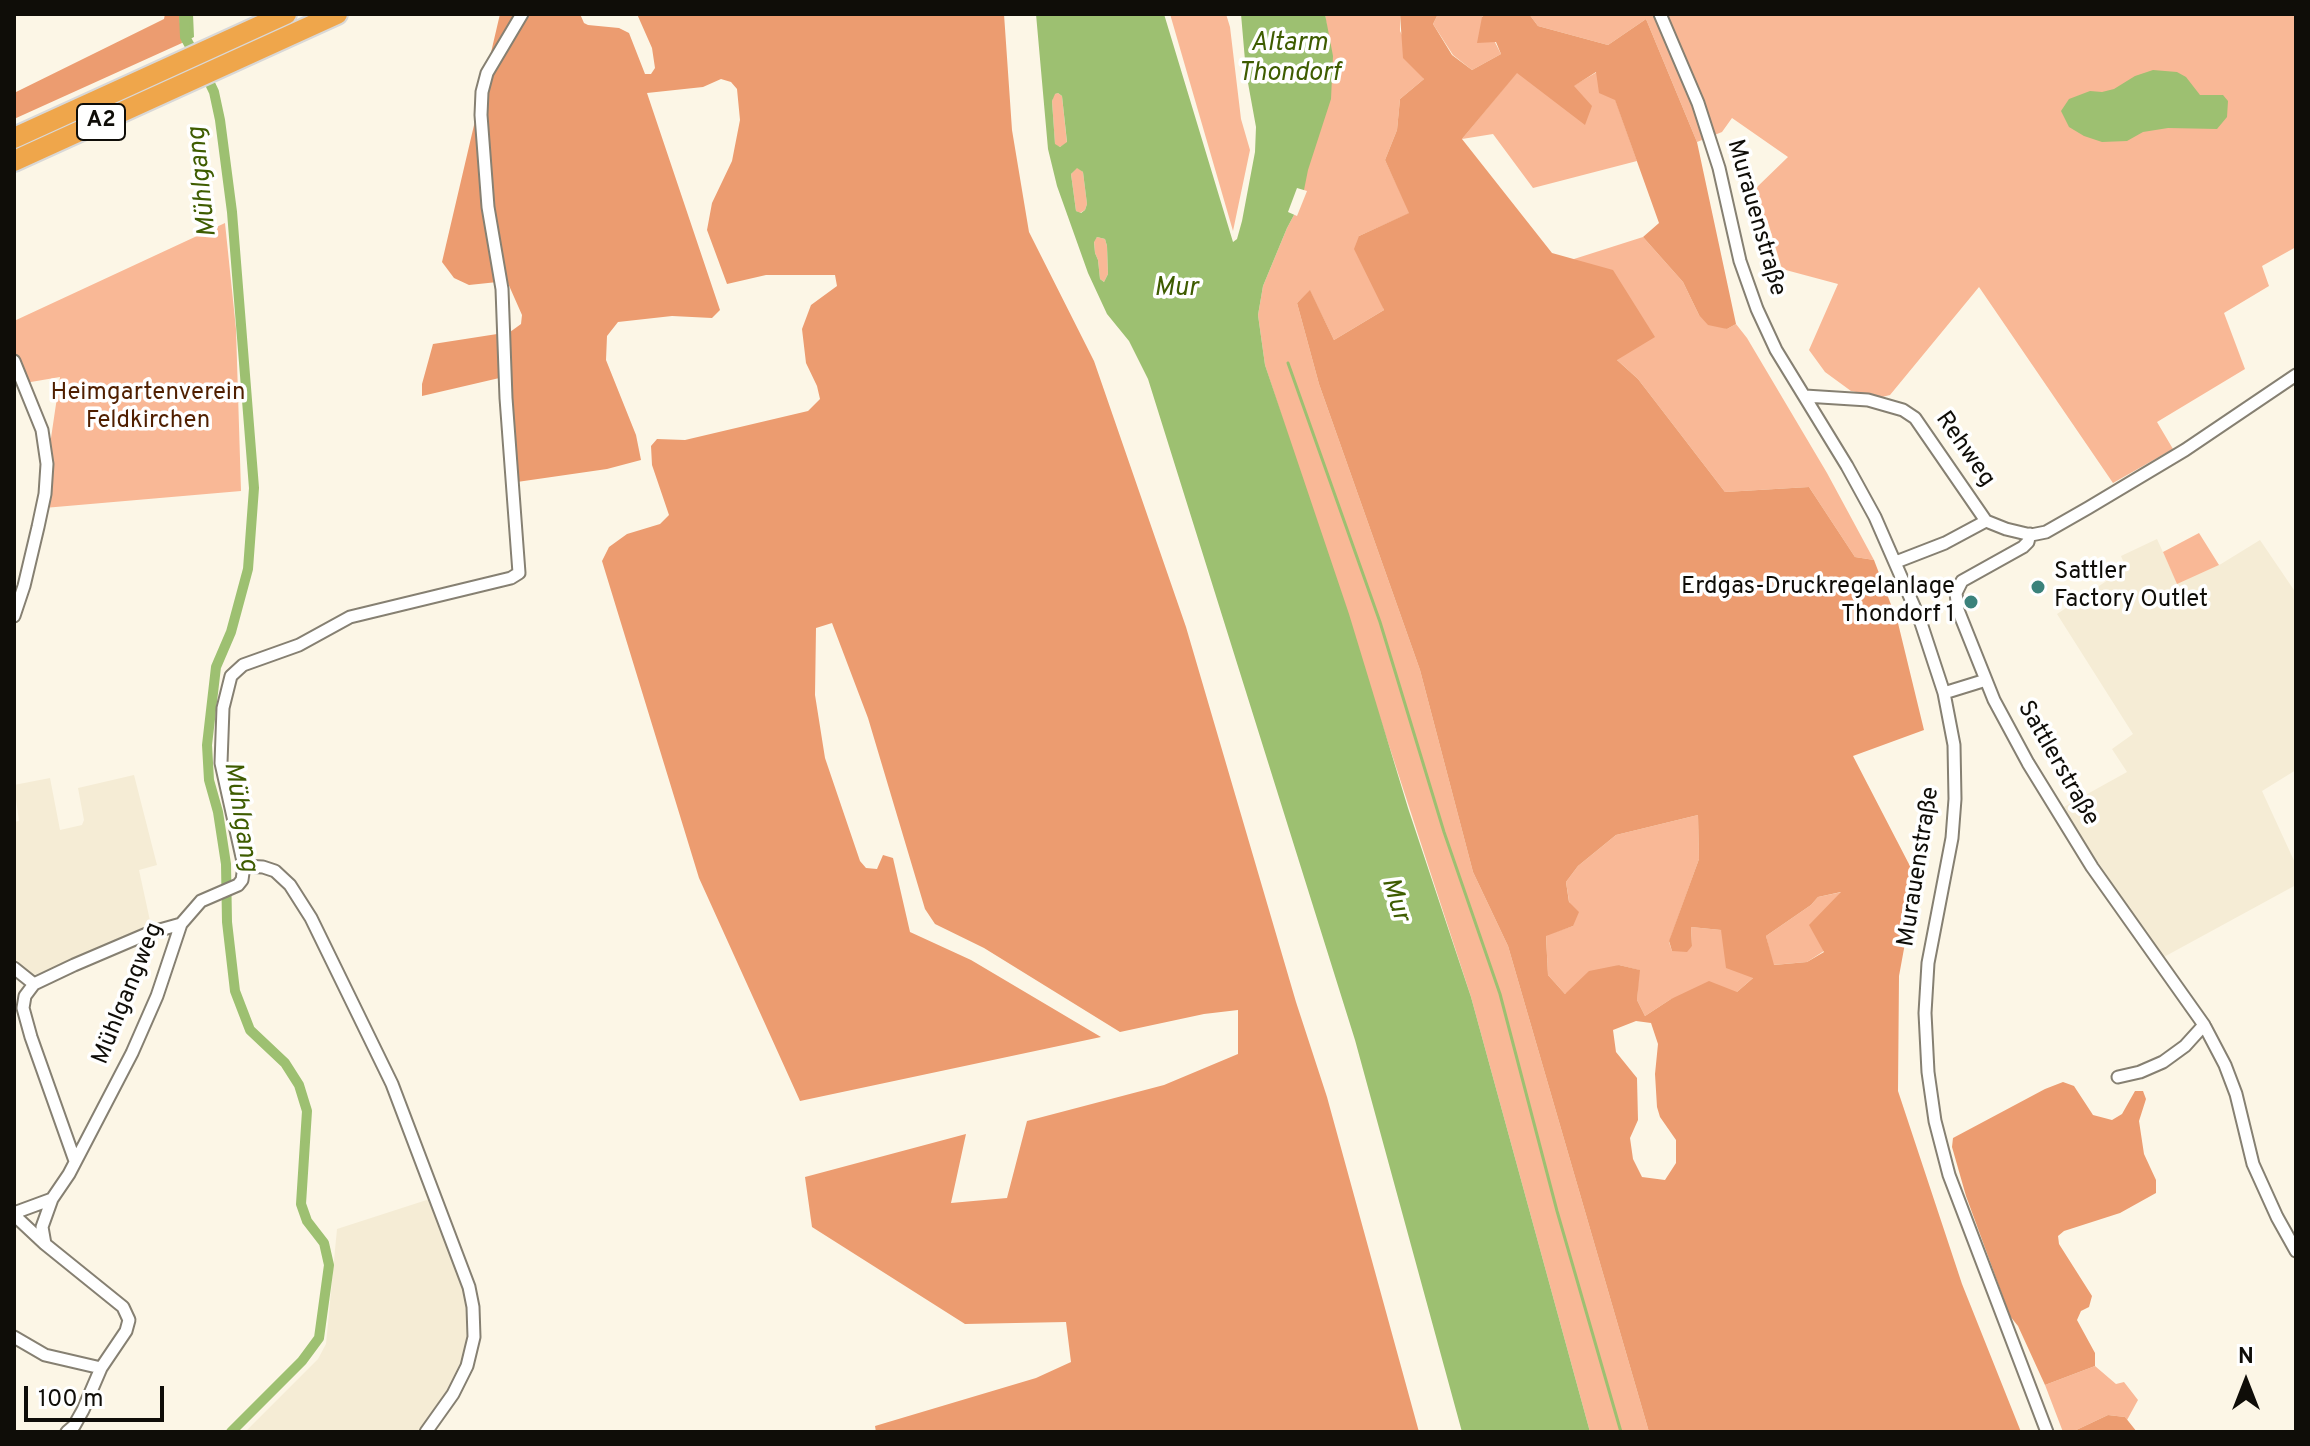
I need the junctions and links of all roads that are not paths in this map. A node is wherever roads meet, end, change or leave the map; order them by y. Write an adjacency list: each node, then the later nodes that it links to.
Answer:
1 (286, 14): 5 (highway, A2)
2 (337, 14): 6 (highway, A2)
3 (522, 14): 16 (street)
4 (1660, 14): 9 (street, Murauenstraße)
5 (14, 138)
6 (14, 161)
7 (14, 361): 13 (street)
8 (2296, 375): 11 (street, Sattlerstraße)
9 (1805, 396): 10 (street, Rehweg); 12 (street, Murauenstraße)
10 (1986, 521): 11 (street, Rehweg); 12 (street, Rehweg)
11 (2031, 534): 14 (street, Sattlerstraße)
12 (1896, 562): 15 (street, Murauenstraße)
13 (14, 616)
14 (1986, 680): 15 (street); 20 (street, Sattlerstraße)
15 (1944, 693): 31 (street, Murauenstraße)
16 (244, 866): 17 (street, Mühlgangweg); 30 (street)
17 (181, 924): 19 (street); 22 (street, Mühlgangweg)
18 (14, 968): 19 (street)
19 (34, 984): 22 (street)
20 (2204, 1025): 21 (street); 26 (street, Sattlerstraße)
21 (2118, 1077)
22 (75, 1161): 23 (street, Mühlgangweg)
23 (52, 1199): 24 (street); 25 (street, Mühlgangweg)
24 (14, 1214): 25 (street)
25 (45, 1244): 28 (street)
26 (2296, 1251)
27 (14, 1337): 28 (street)
28 (101, 1368): 29 (street)
29 (73, 1430)
30 (426, 1432)
31 (2047, 1432)

